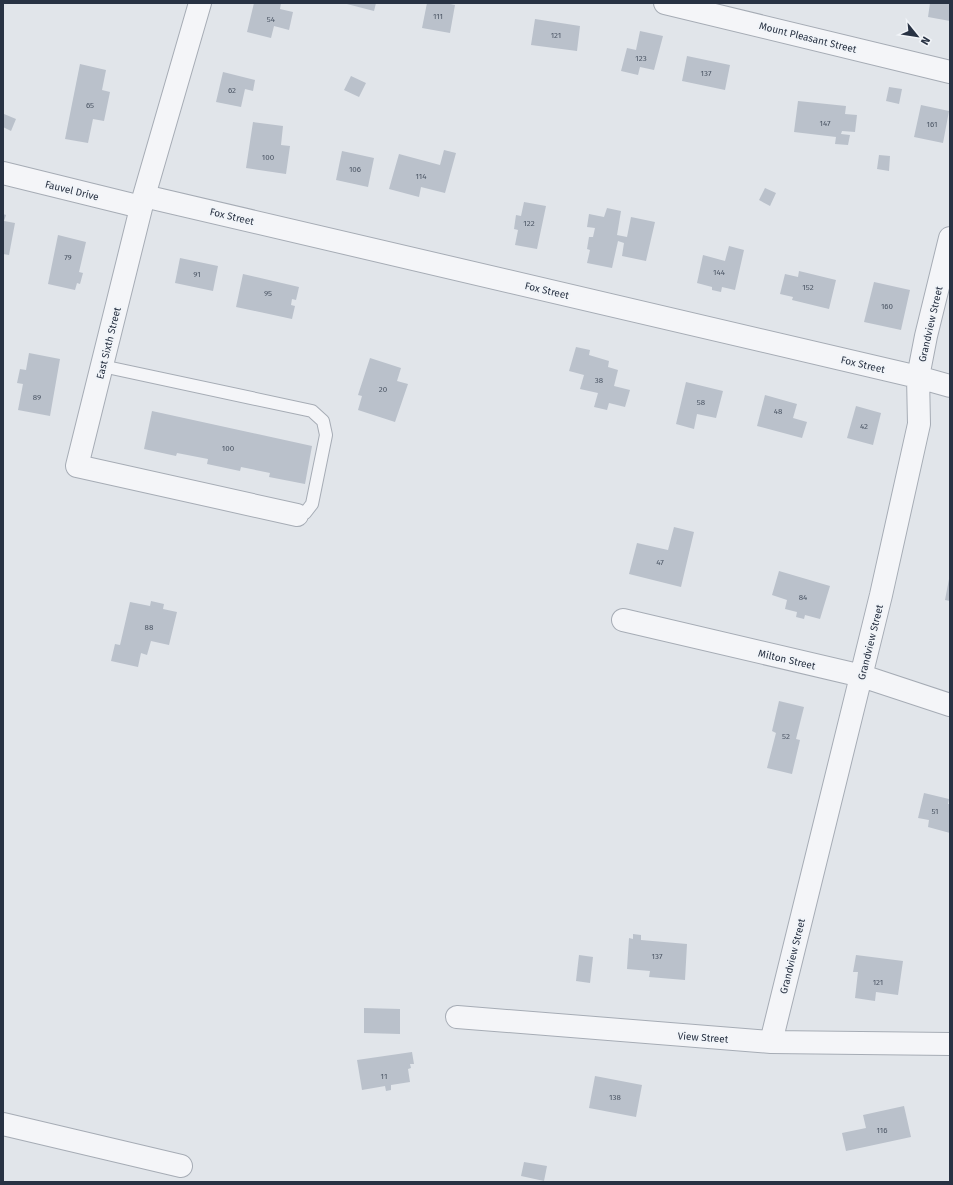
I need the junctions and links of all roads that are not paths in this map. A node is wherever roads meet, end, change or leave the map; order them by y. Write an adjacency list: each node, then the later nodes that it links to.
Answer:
1 (200, 3): 5 (street, East Sixth Street)
2 (665, 3): 3 (street, Mount Pleasant Street)
3 (950, 72)
4 (3, 173): 5 (street, Fauvel Drive)
5 (143, 201): 7 (street, East Sixth Street); 8 (street, Fox Street)
6 (950, 238): 8 (street, Grandview Street)
7 (102, 366): 10 (street, East Sixth Street); 10 (lane)
8 (918, 377): 9 (street, Fox Street); 12 (street, Grandview Street)
9 (950, 386)
10 (297, 515)
11 (623, 620): 12 (street, Milton Street)
12 (862, 676): 13 (street, Milton Street); 15 (street, Grandview Street)
13 (950, 705)
14 (456, 1018): 15 (street, View Street)
15 (771, 1042): 16 (street, View Street)
16 (950, 1044)
17 (3, 1124): 18 (street)
18 (181, 1166)

